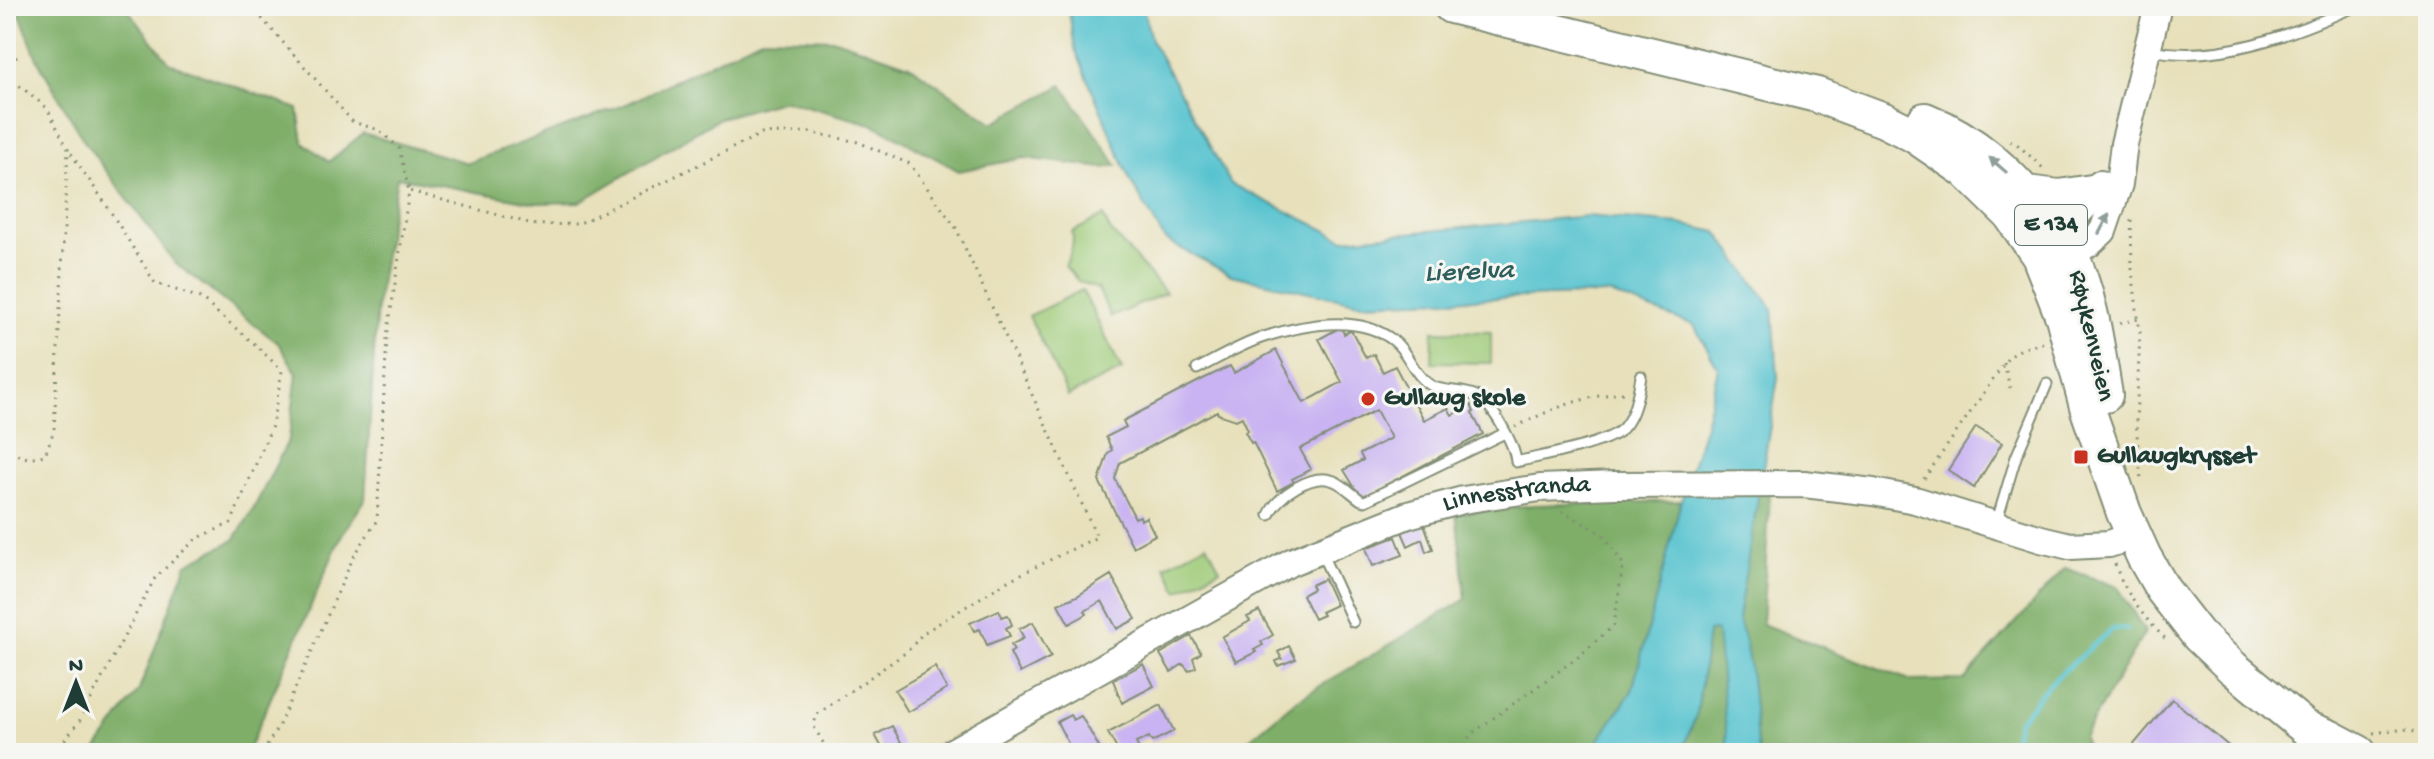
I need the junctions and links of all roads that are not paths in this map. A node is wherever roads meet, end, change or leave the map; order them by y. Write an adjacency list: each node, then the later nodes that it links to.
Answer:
1 (1451, 6): 5 (highway, Røykenveien / E 134)
2 (2158, 6): 4 (street)
3 (2357, 6): 4 (lane)
4 (2147, 49): 6 (street)
5 (1817, 95): 8 (highway, Røykenveien / E 134, one-way to 5); 9 (highway, Røykenveien / E 134)
6 (2124, 144): 7 (street); 9 (street, one-way to 6)
7 (2092, 192): 8 (highway, E 134); 9 (street)
8 (2026, 193): 9 (highway, Røykenveien / E 134)
9 (2055, 247): 16 (highway, Røykenveien / E 134)
10 (1197, 369): 13 (lane)
11 (1641, 376): 13 (lane)
12 (2047, 384): 15 (lane)
13 (1505, 433): 14 (lane)
14 (1269, 515)
15 (1996, 524): 16 (street, Linnesstranda); 17 (street, Linnesstranda)
16 (2134, 536): 19 (highway, Røykenveien / E 134)
17 (1319, 549): 18 (lane); 21 (street, Linnesstranda)
18 (1353, 622)
19 (2317, 741): 20 (highway, Røykenveien / E 134)
20 (2364, 743)
21 (950, 753)

